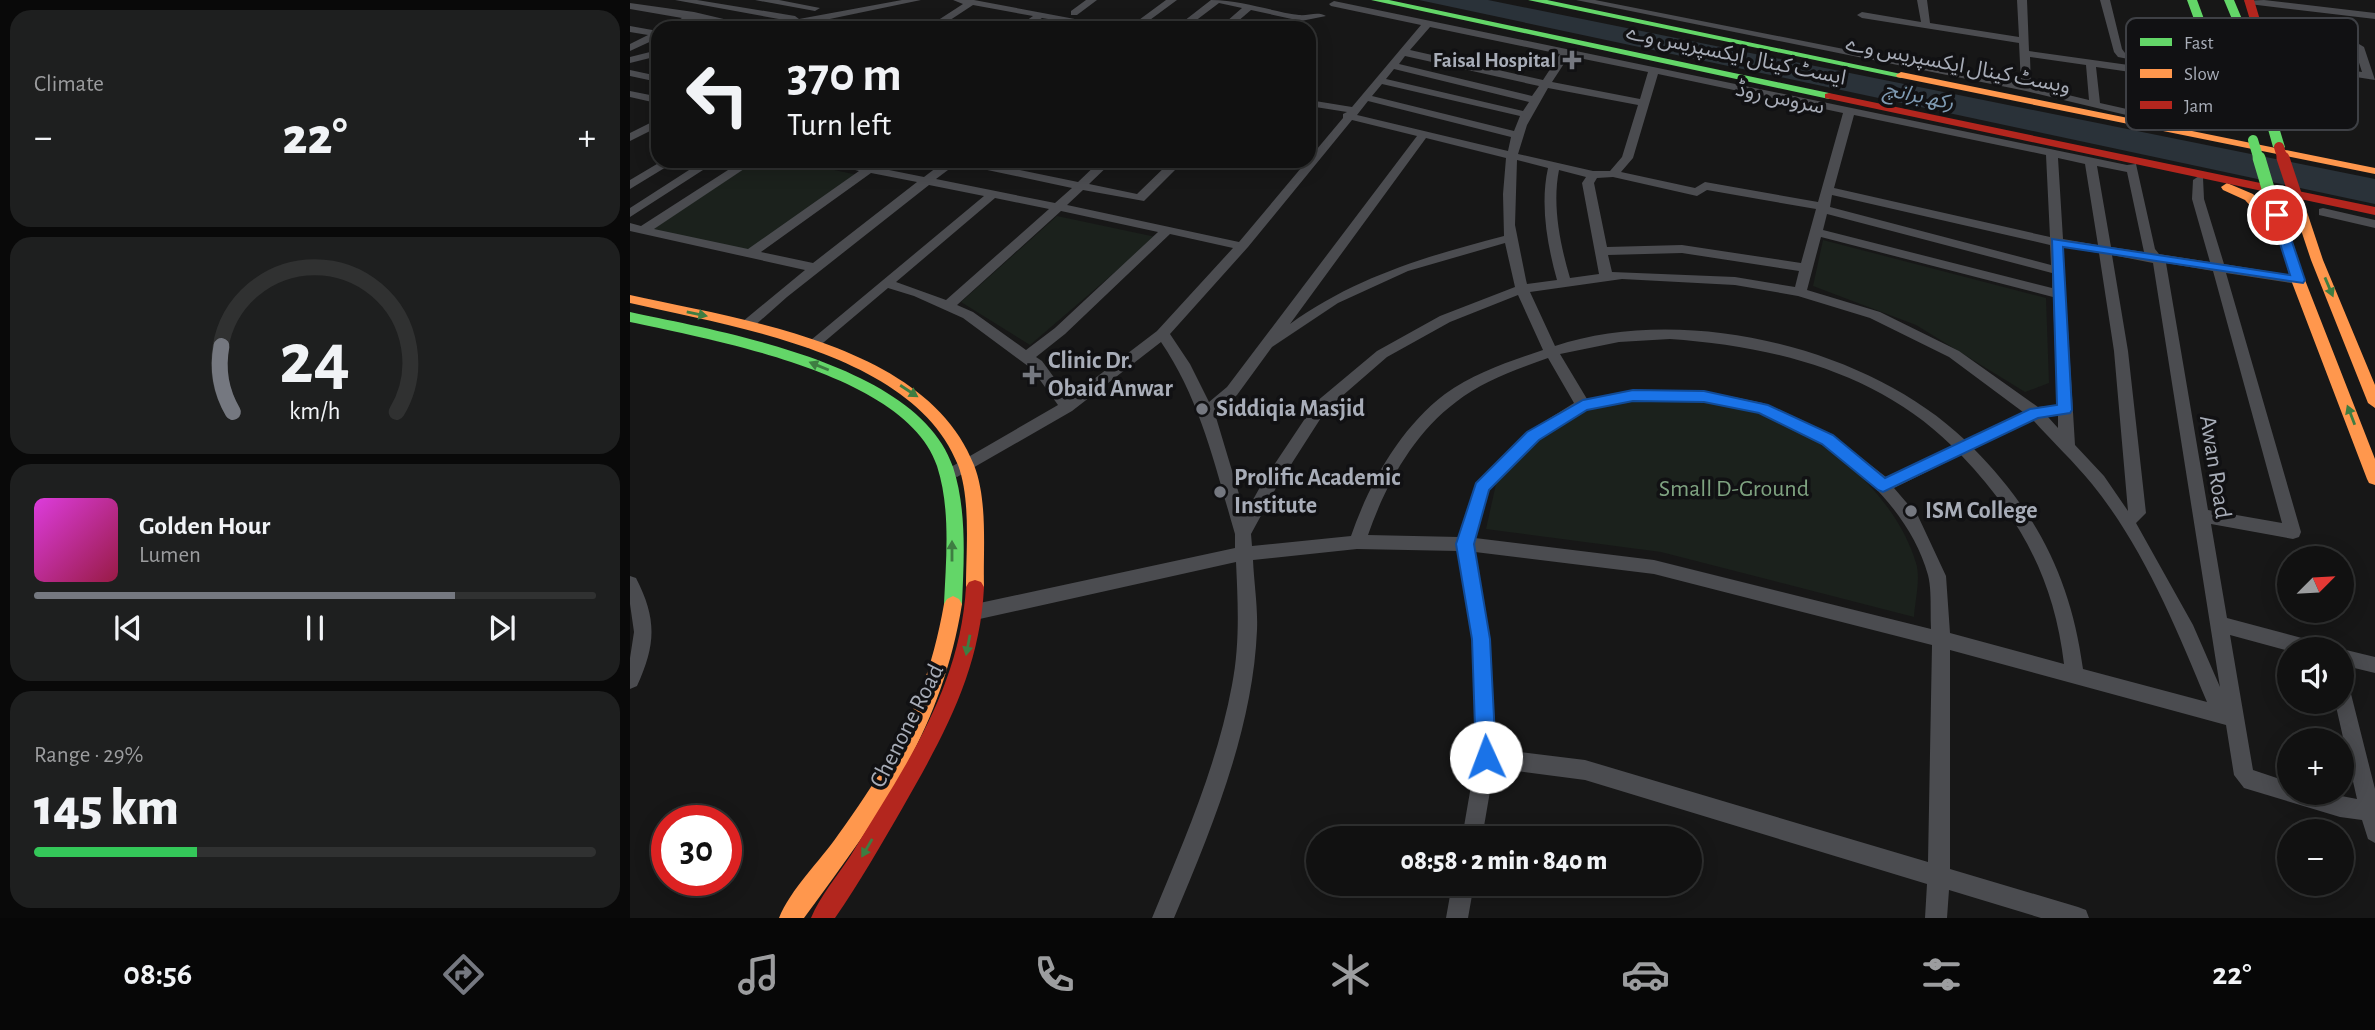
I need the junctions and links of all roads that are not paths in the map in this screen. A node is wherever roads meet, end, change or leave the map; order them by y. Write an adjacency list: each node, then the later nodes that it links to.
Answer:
1 (682, 0): 23 (street)
2 (724, 0): 23 (street)
3 (760, 0): 43 (street)
4 (868, 0): 24 (street)
5 (916, 0): 24 (street)
6 (958, 0): 22 (street)
7 (1092, 0): 35 (street)
8 (1172, 0): 48 (street)
9 (1218, 0): 27 (street); 49 (street)
10 (1347, 0): 29 (street)
11 (1525, 0): 28 (main road)
12 (1533, 0): 28 (main road, ویسٹ کینال ایکسپریس وے)
13 (1581, 0): 78 (street)
14 (1922, 0): 53 (street)
15 (2022, 0): 58 (street)
16 (2105, 0): 66 (street)
17 (2192, 0): 36 (main road)
18 (2214, 0): 37 (main road)
19 (2229, 0): 38 (main road)
20 (2249, 0): 33 (street); 39 (main road)
21 (1336, 2): 29 (street); 32 (street)
22 (971, 3): 30 (street); 44 (street)
23 (713, 5): 34 (street); 43 (street)
24 (887, 5): 43 (street)
25 (1409, 5): 29 (main road, ایسٹ کینال ایکسپریس وے); 40 (main road, ایسٹ کینال ایکسپریس وے); 52 (street); 55 (main road)
26 (630, 6): 34 (street)
27 (1249, 6): 32 (street); 50 (street)
28 (1562, 6): 62 (main road, ویسٹ کینال ایکسپریس وے)
29 (1377, 7): 52 (street, سروس روڈ)
30 (1040, 15): 35 (street); 45 (street)
31 (1862, 15): 53 (street)
32 (1321, 16): 51 (street)
33 (2375, 16)
34 (691, 17): 41 (street); 42 (street)
35 (1075, 17): 46 (street); 47 (street)
36 (2199, 18)
37 (2221, 18)
38 (2239, 18)
39 (2252, 18)
40 (1460, 19): 52 (street); 55 (main road, ایسٹ کینال ایکسپریس وے)
41 (683, 21)
42 (715, 21)
43 (798, 21)
44 (942, 21)
45 (1031, 21)
46 (1072, 21)
47 (1091, 21)
48 (1143, 21)
49 (1190, 21)
50 (1232, 21)
51 (1316, 21)
52 (1427, 24): 61 (street); 63 (street, سروس روڈ)
53 (1926, 26): 58 (street)
54 (630, 29): 56 (street)
55 (1531, 32): 77 (main road, ایسٹ کینال ایکسپریس وے)
56 (651, 33)
57 (651, 38): 60 (street)
58 (2024, 41): 64 (street)
59 (2359, 47): 73 (street)
60 (630, 48)
61 (1403, 52): 69 (street); 76 (street)
62 (1783, 52): 89 (main road); 91 (main road, ویسٹ کینال ایکسپریس وے)
63 (1566, 53): 71 (street, سروس روڈ); 76 (street)
64 (2024, 53): 68 (street); 78 (street)
65 (651, 56): 67 (street)
66 (2126, 57)
67 (630, 60)
68 (2091, 63): 70 (street); 85 (street)
69 (1391, 65): 75 (street); 82 (street)
70 (2126, 65)
71 (1654, 71): 83 (street); 86 (street, سروس روڈ)
72 (630, 73): 74 (street)
73 (2371, 77)
74 (651, 78)
75 (1378, 80): 81 (street); 90 (street)
76 (1546, 84): 82 (street); 83 (street)
77 (1778, 85): 100 (main road); 128 (main road, ایسٹ کینال ایکسپریس وے)
78 (2026, 88): 85 (street)
79 (631, 95): 80 (street)
80 (651, 97)
81 (1364, 97): 88 (street); 98 (street)
82 (1535, 100): 90 (street)
83 (1644, 103): 118 (street)
84 (1316, 105): 88 (street)
85 (2095, 105): 87 (street)
86 (1849, 112): 100 (street, سروس روڈ); 124 (street)
87 (2126, 112)
88 (1350, 113): 97 (street); 101 (street)
89 (2126, 114)
90 (1528, 116): 98 (street)
91 (2126, 121)
92 (651, 126): 99 (street)
93 (2171, 130): 117 (main road, ویسٹ کینال ایکسپریس وے)
94 (2250, 130): 136 (main road, bridge)
95 (2273, 130): 138 (main road, bridge)
96 (2289, 130): 104 (main road)
97 (1424, 134): 102 (street); 162 (street)
98 (1517, 135): 102 (street)
99 (630, 138)
100 (2058, 153): 103 (street, سروس روڈ); 115 (main road); 139 (street)
101 (1316, 155)
102 (1512, 156): 105 (street); 137 (street)
103 (2091, 162): 115 (street, سروس روڈ); 142 (street)
104 (2375, 164)
105 (1554, 166): 119 (street); 152 (street)
106 (659, 168): 122 (street)
107 (700, 168): 130 (street)
108 (738, 168): 133 (street)
109 (864, 168): 116 (street)
110 (943, 168): 121 (street)
111 (993, 168): 123 (street)
112 (1097, 168): 123 (street)
113 (1171, 168): 123 (street)
114 (1305, 168): 140 (street)
115 (2133, 168): 120 (main road); 144 (street, Awan Road)
116 (869, 169): 121 (street); 143 (street)
117 (2375, 171)
118 (1613, 174): 119 (street); 127 (street)
119 (1593, 175): 141 (street)
120 (2199, 180): 136 (main road); 147 (street)
121 (927, 181): 125 (street); 145 (street)
122 (630, 186)
123 (1081, 186): 126 (street)
124 (1830, 191): 127 (street); 139 (street)
125 (993, 194): 126 (street); 151 (street)
126 (1058, 207): 134 (street); 157 (street)
127 (1823, 208): 135 (street); 148 (street)
128 (2375, 211)
129 (2323, 212): 131 (main road); 132 (street); 138 (main road)
130 (630, 213)
131 (2375, 218)
132 (2375, 224)
133 (636, 229): 143 (street)
134 (1167, 230): 140 (street); 164 (street)
135 (1817, 232): 146 (street); 155 (street)
136 (2284, 235): 150 (main road)
137 (1510, 238): 153 (street); 162 (street)
138 (2311, 241): 165 (main road, one-way to 165)
139 (2056, 242): 142 (street); 148 (street)
140 (1242, 246): 160 (street)
141 (1601, 251): 146 (street); 149 (street)
142 (2106, 251): 144 (street); 178 (street)
143 (750, 254): 145 (street)
144 (2157, 257): 147 (street); 177 (street, Awan Road)
145 (815, 268): 159 (street)
146 (1807, 268): 154 (street)
147 (2219, 268): 150 (street); 177 (street)
148 (2058, 271): 155 (street)
149 (1606, 277): 152 (street); 154 (street)
150 (2298, 280): 175 (main road, one-way to 150)
151 (886, 283): 157 (street); 161 (street)
152 (1565, 283): 153 (street)
153 (1521, 289): 163 (street); 179 (street)
154 (1800, 292): 170 (street)
155 (2059, 294): 168 (street)
156 (630, 299): 159 (main road, Chenone Road, one-way to 159)
157 (948, 306): 164 (street)
158 (630, 317): 174 (main road, Chenone Road, one-way to 158)
159 (747, 325): 161 (main road, Chenone Road)
160 (1162, 334): 167 (street); 169 (street)
161 (812, 345): 173 (main road, Chenone Road, one-way to 173)
162 (1264, 347): 169 (street)
163 (1549, 351): 166 (street); 172 (street); 180 (street)
164 (1026, 357): 167 (street)
165 (2375, 404)
166 (1583, 405): 176 (street); 181 (street)
167 (1067, 407): 173 (street)
168 (2065, 410): 170 (street); 171 (street)
169 (1207, 412): 179 (street)
170 (2035, 413): 171 (street); 172 (street)
171 (2067, 446): 178 (street)
172 (1963, 448): 176 (street); 190 (street)
173 (967, 466): 174 (street); 184 (main road, Chenone Road)
174 (949, 476): 202 (main road, Chenone Road, one-way to 174)
175 (2375, 479)
176 (1883, 486): 186 (street)
177 (2200, 515): 185 (street, Awan Road)
178 (2127, 521): 193 (street)
179 (1243, 534): 182 (street)
180 (1357, 542): 181 (street); 182 (street)
181 (1465, 544): 186 (street); 194 (street)
182 (1242, 554): 184 (street); 204 (street)
183 (630, 583): 191 (street)
184 (975, 612): 203 (main road, Chenone Road, one-way to 203)
185 (2219, 624): 187 (street); 193 (street, Awan Road)
186 (1941, 639): 190 (street); 200 (street)
187 (2277, 639)
188 (2354, 660): 189 (street)
189 (2375, 665)
190 (2075, 676): 193 (street)
191 (630, 680)
192 (2348, 714): 197 (street)
193 (2229, 717): 195 (street, Awan Road)
194 (1486, 757): 198 (street); 200 (street)
195 (2277, 788)
196 (2333, 805): 197 (street)
197 (2372, 812): 199 (street)
198 (1474, 826)
199 (2375, 832)
200 (1939, 875): 206 (street); 207 (street)
201 (1462, 896): 205 (street)
202 (790, 918)
203 (822, 918)
204 (1163, 918)
205 (1457, 918)
206 (1936, 918)
207 (2078, 918)

